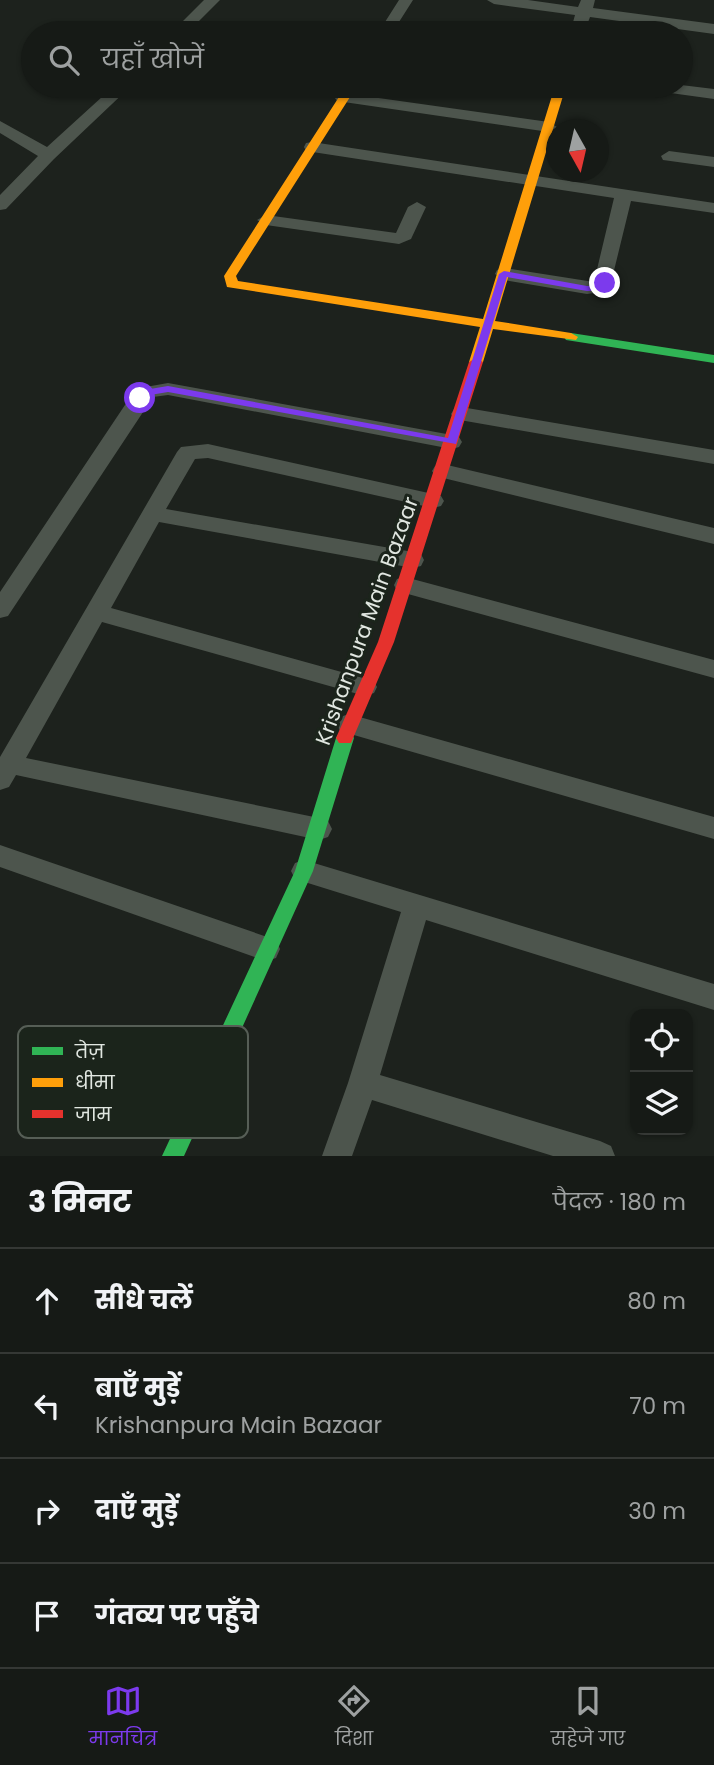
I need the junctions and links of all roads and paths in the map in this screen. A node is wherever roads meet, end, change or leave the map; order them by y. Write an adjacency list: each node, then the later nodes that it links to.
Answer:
1 (213, 0): 5 (street)
2 (406, 0): 6 (street)
3 (494, 0): 4 (street)
4 (586, 6): 7 (street)
5 (191, 21)
6 (393, 21)
7 (669, 21)
8 (693, 25): 9 (street)
9 (714, 29)
10 (693, 91): 11 (street)
11 (714, 94)
12 (110, 98): 21 (street)
13 (343, 98): 20 (street)
14 (382, 98): 18 (street)
15 (557, 98): 16 (street, Krishanpura Main Bazaar)
16 (551, 119)
17 (0, 125): 21 (street)
18 (546, 126)
19 (546, 137): 24 (street, Krishanpura Main Bazaar)
20 (312, 147): 24 (street); 29 (street)
21 (48, 155): 26 (street)
22 (669, 156): 23 (street)
23 (714, 162)
24 (532, 182): 25 (street); 30 (street, Krishanpura Main Bazaar)
25 (624, 195): 28 (street); 30 (street)
26 (0, 205)
27 (417, 207): 29 (street)
28 (714, 208)
29 (266, 220): 31 (street)
30 (504, 274): 31 (street, Krishanpura Main Bazaar)
31 (488, 324): 32 (street); 33 (street, Krishanpura Main Bazaar)
32 (714, 359)
33 (461, 414): 34 (street, Krishanpura Main Bazaar); 35 (street)
34 (452, 442): 36 (street, Krishanpura Main Bazaar); 42 (street)
35 (714, 457)
36 (443, 471): 37 (street, Krishanpura Main Bazaar); 39 (street)
37 (433, 501): 38 (street); 40 (street, Krishanpura Main Bazaar)
38 (153, 514): 40 (street); 43 (street)
39 (714, 536)
40 (413, 560): 41 (street, Krishanpura Main Bazaar)
41 (405, 585): 44 (street); 45 (street, Krishanpura Main Bazaar)
42 (0, 610)
43 (96, 612): 45 (street); 47 (street)
44 (714, 668)
45 (365, 687): 46 (street, Krishanpura Main Bazaar)
46 (349, 724): 48 (street); 49 (street, Krishanpura Main Bazaar)
47 (4, 772): 49 (street)
48 (714, 828)
49 (319, 829): 51 (street, Krishanpura Main Bazaar)
50 (0, 856): 53 (street)
51 (304, 871): 52 (street); 53 (street, Krishanpura Main Bazaar)
52 (416, 907): 54 (street); 56 (street)
53 (266, 950): 55 (street, Krishanpura Main Bazaar)
54 (714, 997)
55 (232, 1026)
56 (363, 1083): 59 (street); 60 (street)
57 (181, 1138): 58 (street, Krishanpura Main Bazaar)
58 (173, 1156)
59 (337, 1156)
60 (600, 1156)

